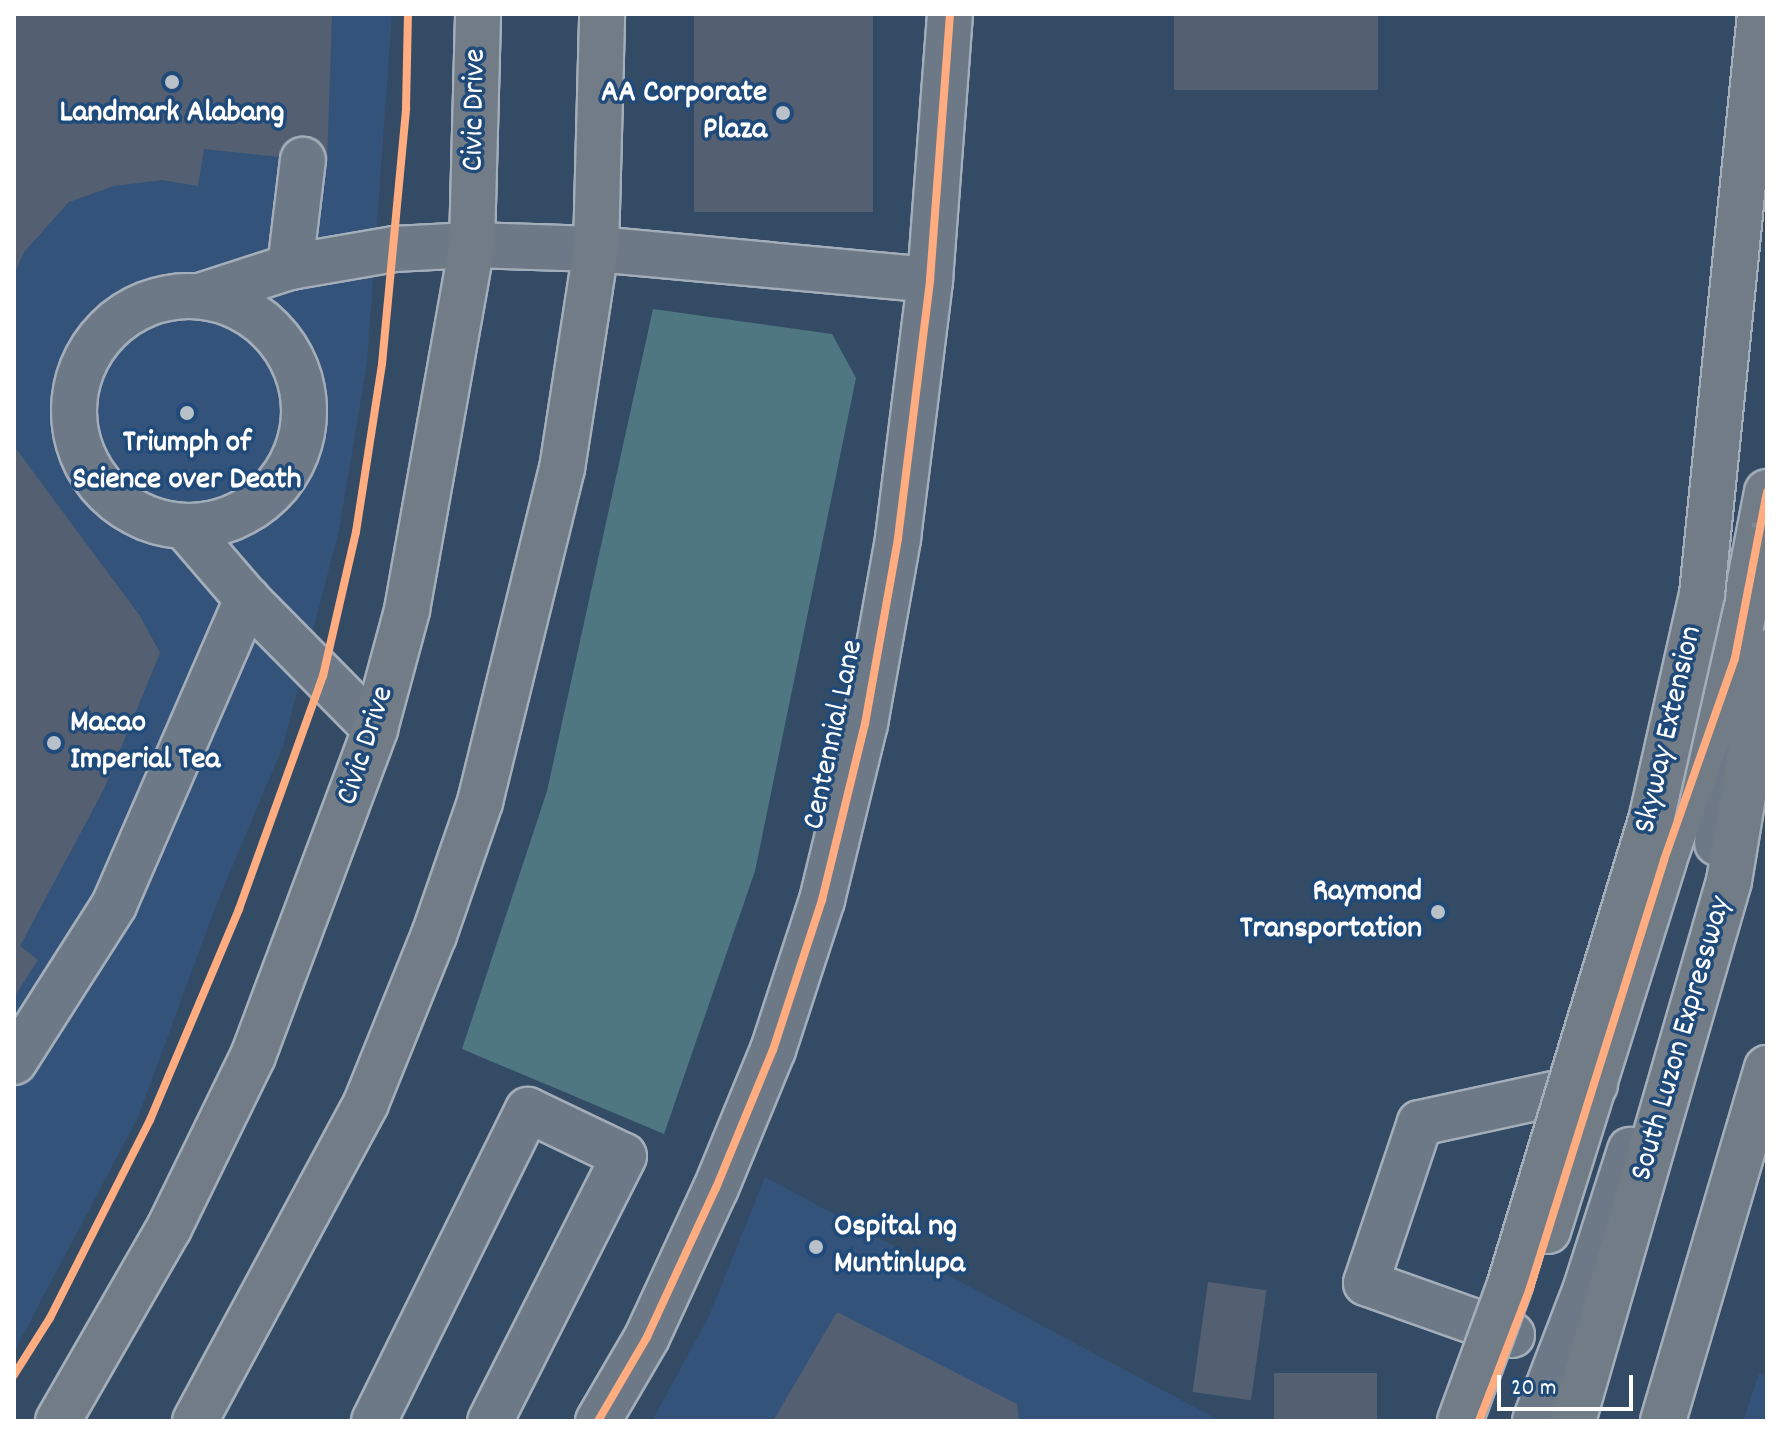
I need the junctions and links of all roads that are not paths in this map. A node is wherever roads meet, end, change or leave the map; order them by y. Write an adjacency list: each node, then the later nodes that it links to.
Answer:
1 (478, 14): 6 (main road, Civic Drive)
2 (602, 14): 7 (main road)
3 (950, 14): 9 (street, Centennial Lane)
4 (1760, 14): 25 (main road, Skyway Extension, bridge)
5 (303, 160): 8 (street)
6 (472, 245): 7 (street); 8 (street); 15 (main road, Civic Drive)
7 (596, 249): 9 (street); 21 (main road)
8 (290, 267): 10 (street)
9 (930, 280): 24 (street, Centennial Lane)
10 (200, 296): 12 (street); 12 (street)
11 (1767, 492): 14 (main road)
12 (185, 527): 13 (street)
13 (247, 599): 15 (street); 16 (street)
14 (1751, 655): 18 (main road); 27 (street); 28 (main road, South Luzon Expressway)
15 (375, 729): 20 (main road, Civic Drive)
16 (14, 1062)
17 (1767, 1068): 29 (main road)
18 (1595, 1085): 19 (main road); 19 (street)
19 (1512, 1335): 26 (main road)
20 (58, 1421)
21 (195, 1421)
22 (374, 1421): 23 (street)
23 (490, 1421)
24 (598, 1421)
25 (1460, 1421)
26 (1479, 1421)
27 (1535, 1421)
28 (1573, 1421)
29 (1663, 1421)

